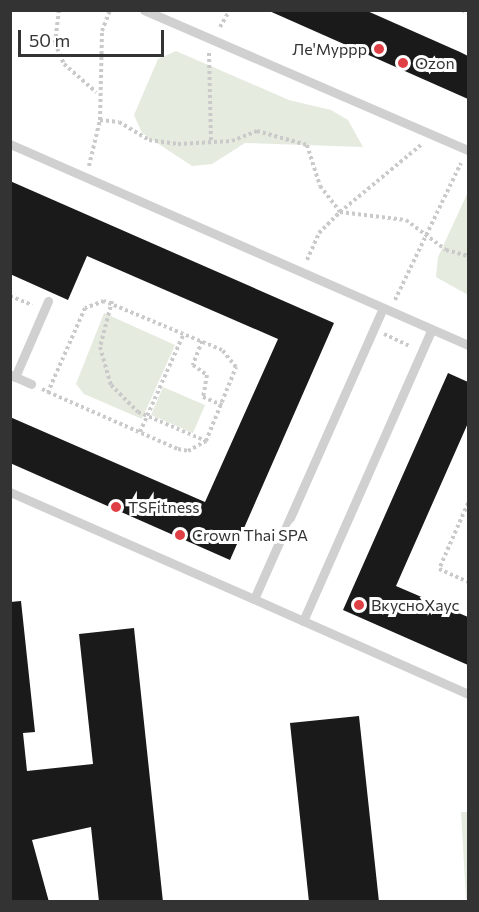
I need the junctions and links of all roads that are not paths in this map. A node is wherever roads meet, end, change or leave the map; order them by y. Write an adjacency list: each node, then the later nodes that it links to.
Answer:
1 (144, 10): 3 (lane)
2 (10, 144): 5 (lane)
3 (468, 150)
4 (46, 306): 8 (lane)
5 (383, 308): 6 (lane); 11 (lane)
6 (432, 329): 7 (lane); 12 (lane)
7 (468, 345)
8 (13, 376): 9 (lane)
9 (31, 384)
10 (10, 492): 11 (lane)
11 (254, 599): 12 (lane)
12 (303, 621): 13 (lane)
13 (468, 694)

